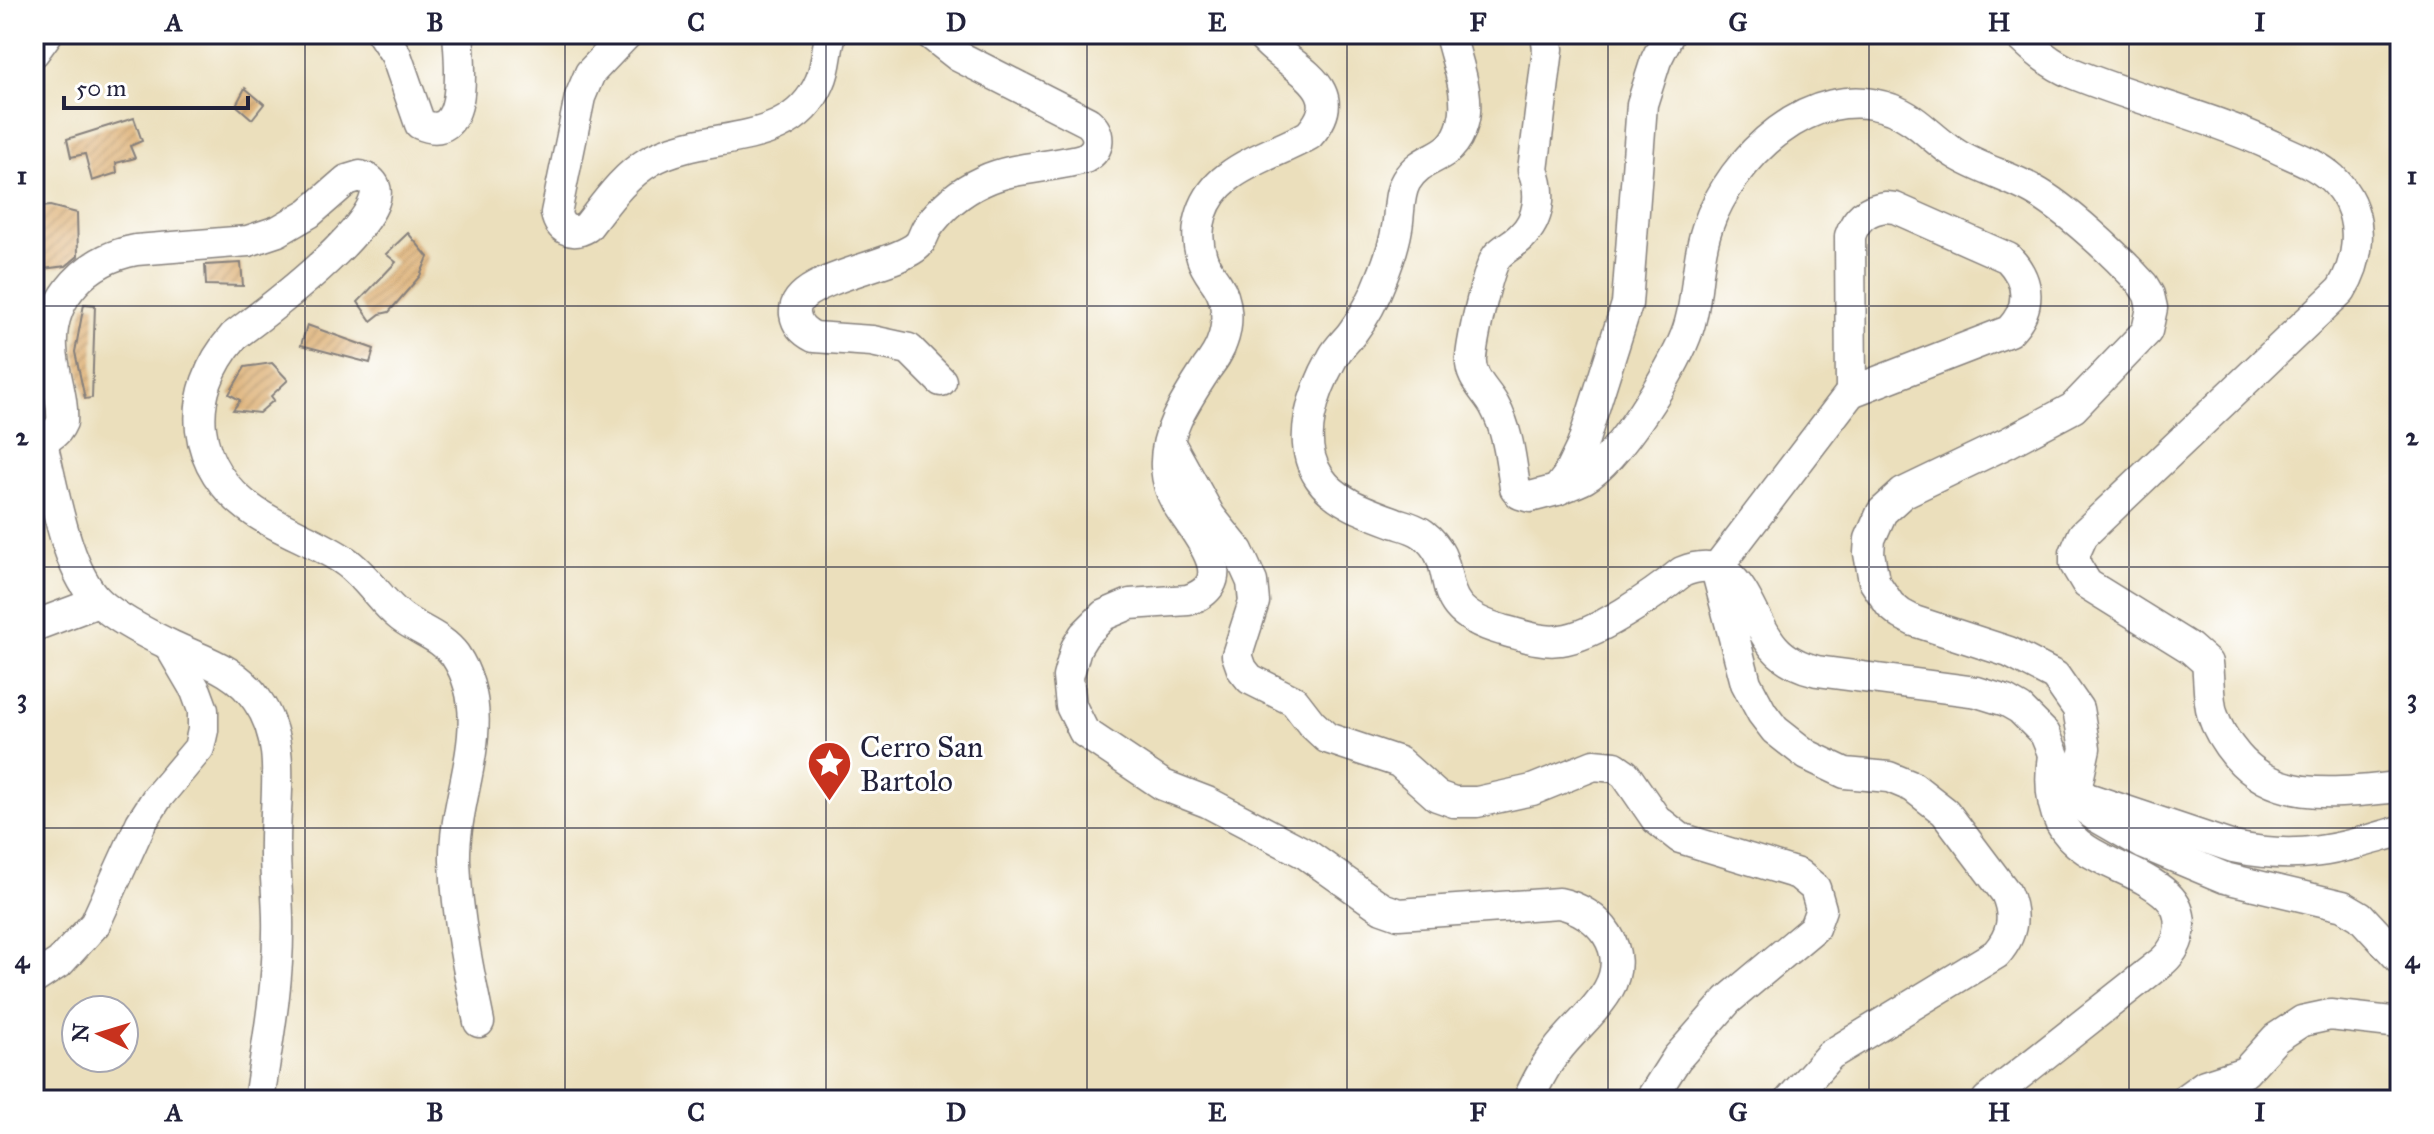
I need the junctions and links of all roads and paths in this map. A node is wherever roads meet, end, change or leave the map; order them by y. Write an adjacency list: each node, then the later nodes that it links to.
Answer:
1 (47, 34): 12 (street)
2 (382, 34): 3 (street)
3 (458, 34)
4 (627, 34): 5 (street)
5 (831, 34)
6 (930, 34): 13 (street)
7 (1260, 34): 16 (street)
8 (1450, 34): 18 (street)
9 (1546, 34): 17 (street)
10 (1669, 34): 17 (street)
11 (2018, 34): 23 (street)
12 (34, 52)
13 (941, 381)
14 (1851, 392): 14 (street); 18 (street)
15 (38, 438): 19 (street); 28 (street)
16 (1168, 440): 31 (street); 32 (street)
17 (1557, 490): 24 (street)
18 (1716, 569): 22 (street); 33 (street)
19 (98, 602): 20 (street); 21 (street)
20 (34, 626)
21 (169, 645): 27 (street); 30 (street)
22 (2054, 750): 24 (street); 34 (street)
23 (2400, 787)
24 (2076, 790): 25 (street); 26 (street)
25 (2400, 831)
26 (2400, 959)
27 (34, 979)
28 (479, 1022)
29 (2400, 1023): 35 (street)
30 (259, 1100)
31 (1528, 1100)
32 (1650, 1100)
33 (1790, 1100)
34 (1987, 1100)
35 (2184, 1100)

